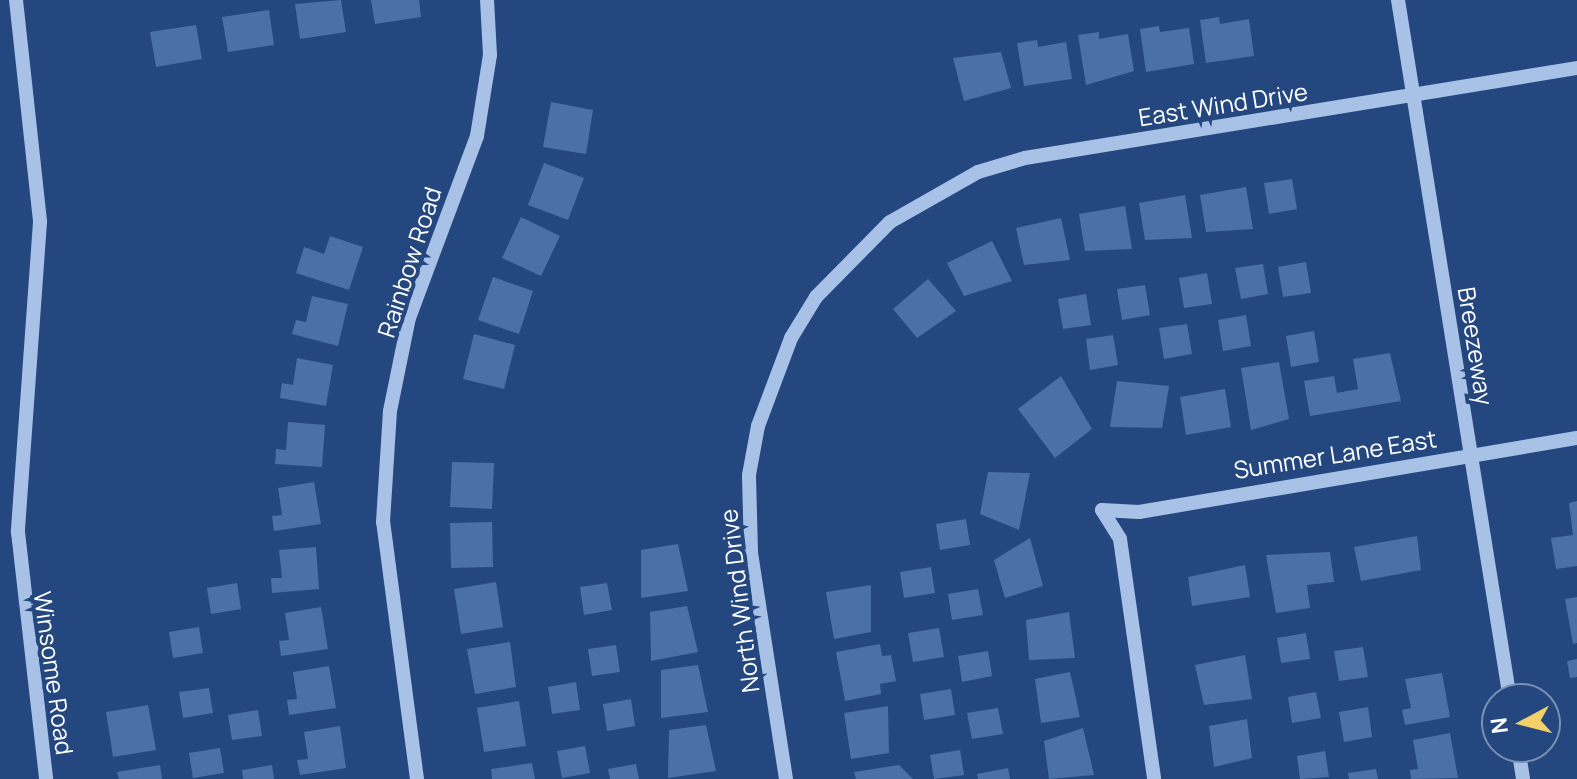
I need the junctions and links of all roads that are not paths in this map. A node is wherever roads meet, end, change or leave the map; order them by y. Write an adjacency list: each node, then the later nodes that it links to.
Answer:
1 (16, 0): 10 (street, Winsome Road)
2 (487, 0): 11 (street, Rainbow Road)
3 (1398, 0): 5 (street, Breezeway)
4 (1577, 68): 5 (street, East Wind Drive)
5 (1414, 94): 6 (street, East Wind Drive); 8 (street, Breezeway)
6 (890, 222): 12 (street, North Wind Drive)
7 (1577, 438): 8 (street, Summer Lane East)
8 (1471, 455): 9 (street, Breezeway); 13 (street, Summer Lane East)
9 (1507, 683)
10 (46, 779)
11 (417, 779)
12 (786, 779)
13 (1154, 779)

